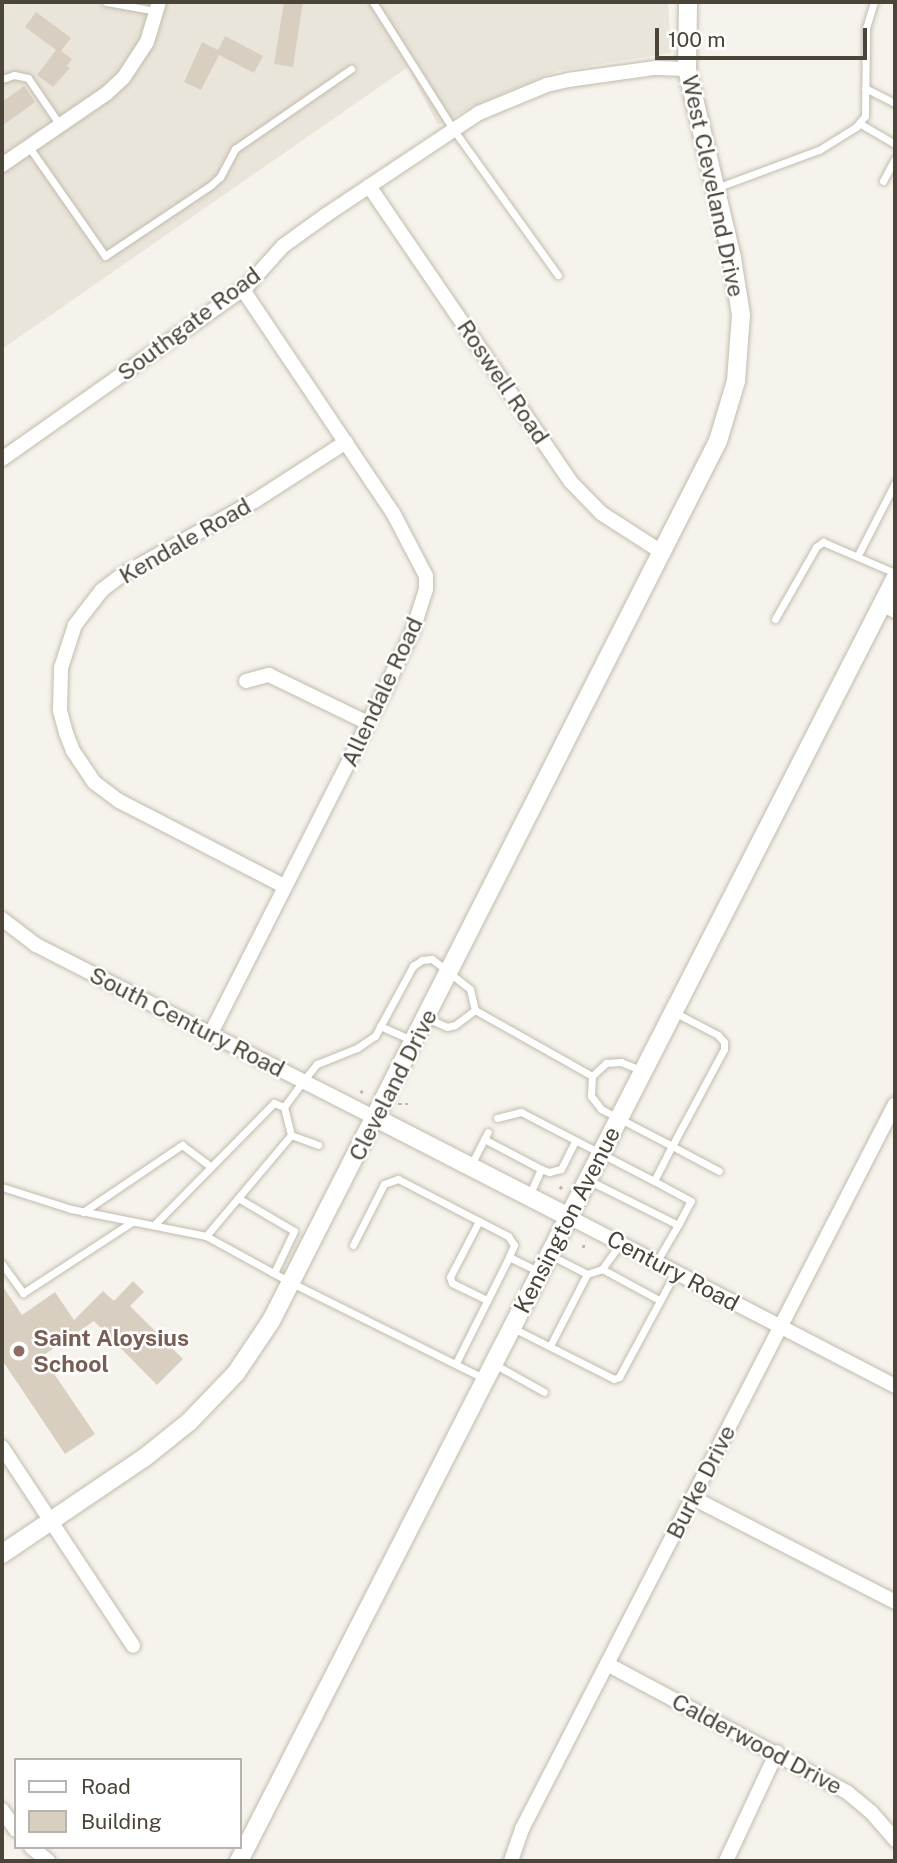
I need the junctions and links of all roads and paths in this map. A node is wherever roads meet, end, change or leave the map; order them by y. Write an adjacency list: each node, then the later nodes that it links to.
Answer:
1 (106, 2): 5 (lane)
2 (373, 2): 13 (lane)
3 (688, 2): 7 (street, West Cleveland Drive)
4 (874, 2): 9 (lane)
5 (158, 7): 12 (street)
6 (351, 69): 15 (lane)
7 (687, 69): 13 (street, Southgate Road); 20 (street, West Cleveland Drive)
8 (2, 79): 12 (lane)
9 (865, 88): 10 (lane); 11 (lane)
10 (895, 103)
11 (859, 123): 14 (lane); 20 (lane)
12 (60, 125): 15 (street)
13 (453, 129): 19 (street, Southgate Road); 21 (lane)
14 (895, 144)
15 (29, 147): 17 (street)
16 (895, 158): 18 (lane)
17 (2, 166)
18 (883, 181)
19 (369, 186): 22 (street, Southgate Road); 27 (street, Roswell Road)
20 (715, 188): 26 (street, West Cleveland Drive)
21 (558, 275)
22 (243, 290): 23 (street, Allendale Road); 24 (street, Southgate Road)
23 (346, 442): 34 (street, Allendale Road); 35 (street, Kendale Road)
24 (2, 459)
25 (895, 483): 28 (lane)
26 (676, 527): 27 (street, Cleveland Drive)
27 (663, 553): 37 (street, Cleveland Drive)
28 (858, 555): 29 (lane); 32 (lane)
29 (895, 573)
30 (895, 579): 31 (street, Kensington Avenue)
31 (889, 608): 39 (street, Kensington Avenue)
32 (775, 619)
33 (246, 681): 34 (street)
34 (368, 723): 35 (street, Allendale Road)
35 (284, 886): 42 (street, Allendale Road)
36 (2, 919): 42 (street, South Century Road)
37 (450, 972): 38 (lane); 40 (street, Cleveland Drive); 41 (lane)
38 (475, 1010): 40 (lane); 45 (lane)
39 (674, 1012): 44 (street, Kensington Avenue); 58 (lane)
40 (427, 1018): 43 (street, Cleveland Drive)
41 (380, 1026): 43 (lane); 46 (lane)
42 (211, 1033): 46 (street, South Century Road)
43 (415, 1041): 51 (street, Cleveland Drive)
44 (644, 1071): 45 (lane); 53 (street, Kensington Avenue)
45 (592, 1076): 53 (lane)
46 (303, 1081): 50 (lane); 51 (street, South Century Road)
47 (397, 1104): 48 (path)
48 (408, 1104)
49 (895, 1104): 54 (street, Burke Drive)
50 (285, 1107): 55 (lane); 61 (lane)
51 (376, 1118): 60 (street, Century Road); 89 (street, Cleveland Drive)
52 (497, 1118): 56 (lane)
53 (620, 1118): 58 (lane); 59 (street, Kensington Avenue)
54 (892, 1134): 93 (street, Burke Drive)
55 (291, 1135): 57 (lane); 68 (lane)
56 (575, 1142): 59 (lane); 62 (lane)
57 (317, 1145)
58 (672, 1146): 63 (lane); 65 (lane)
59 (601, 1153): 64 (street, Kensington Avenue); 65 (lane)
60 (470, 1166): 62 (lane); 67 (street, Century Road)
61 (211, 1167): 69 (lane); 74 (lane)
62 (541, 1169): 67 (lane)
63 (719, 1171)
64 (588, 1180): 70 (street, Kensington Avenue); 73 (lane)
65 (654, 1181): 73 (lane)
66 (2, 1187): 69 (lane)
67 (528, 1196): 70 (street, Century Road)
68 (238, 1198): 75 (lane); 87 (lane)
69 (83, 1212): 71 (lane)
70 (569, 1217): 77 (street, Century Road); 80 (street, Kensington Avenue)
71 (133, 1221): 74 (lane); 83 (lane)
72 (479, 1221): 78 (lane); 81 (lane); 90 (lane)
73 (678, 1224): 82 (lane)
74 (154, 1226): 75 (lane)
75 (206, 1236): 87 (lane)
76 (584, 1241): 79 (path)
77 (621, 1243): 82 (street, Century Road); 84 (lane)
78 (353, 1245)
79 (583, 1248)
80 (550, 1254): 86 (street, Kensington Avenue); 88 (lane)
81 (509, 1257): 86 (lane); 90 (lane)
82 (657, 1261): 85 (street, Century Road)
83 (2, 1264)
84 (602, 1269): 88 (lane); 91 (lane)
85 (676, 1270): 91 (lane); 93 (street, Century Road)
86 (541, 1272): 92 (street, Kensington Avenue)
87 (274, 1273): 89 (lane)
88 (587, 1274): 94 (lane)
89 (292, 1283): 95 (lane); 101 (street, Cleveland Drive)
90 (487, 1300): 95 (lane)
91 (660, 1300): 94 (lane)
92 (513, 1327): 94 (lane); 96 (street, Kensington Avenue)
93 (781, 1328): 97 (street, Century Road); 100 (street, Burke Drive)
94 (550, 1346)
95 (456, 1363): 96 (lane)
96 (490, 1372): 98 (lane); 112 (street, Kensington Avenue)
97 (895, 1387)
98 (544, 1392)
99 (2, 1447): 101 (street)
100 (693, 1498): 103 (street); 105 (street, Burke Drive)
101 (50, 1522): 102 (street, Cleveland Drive); 104 (street)
102 (2, 1555)
103 (895, 1602)
104 (133, 1646)
105 (607, 1664): 106 (street, Calderwood Drive); 113 (street, Burke Drive)
106 (777, 1752): 109 (street, Calderwood Drive); 114 (street)
107 (2, 1810): 108 (street)
108 (14, 1827)
109 (895, 1840)
110 (33, 1849): 111 (street)
111 (48, 1861)
112 (239, 1861)
113 (511, 1861)
114 (726, 1861)

